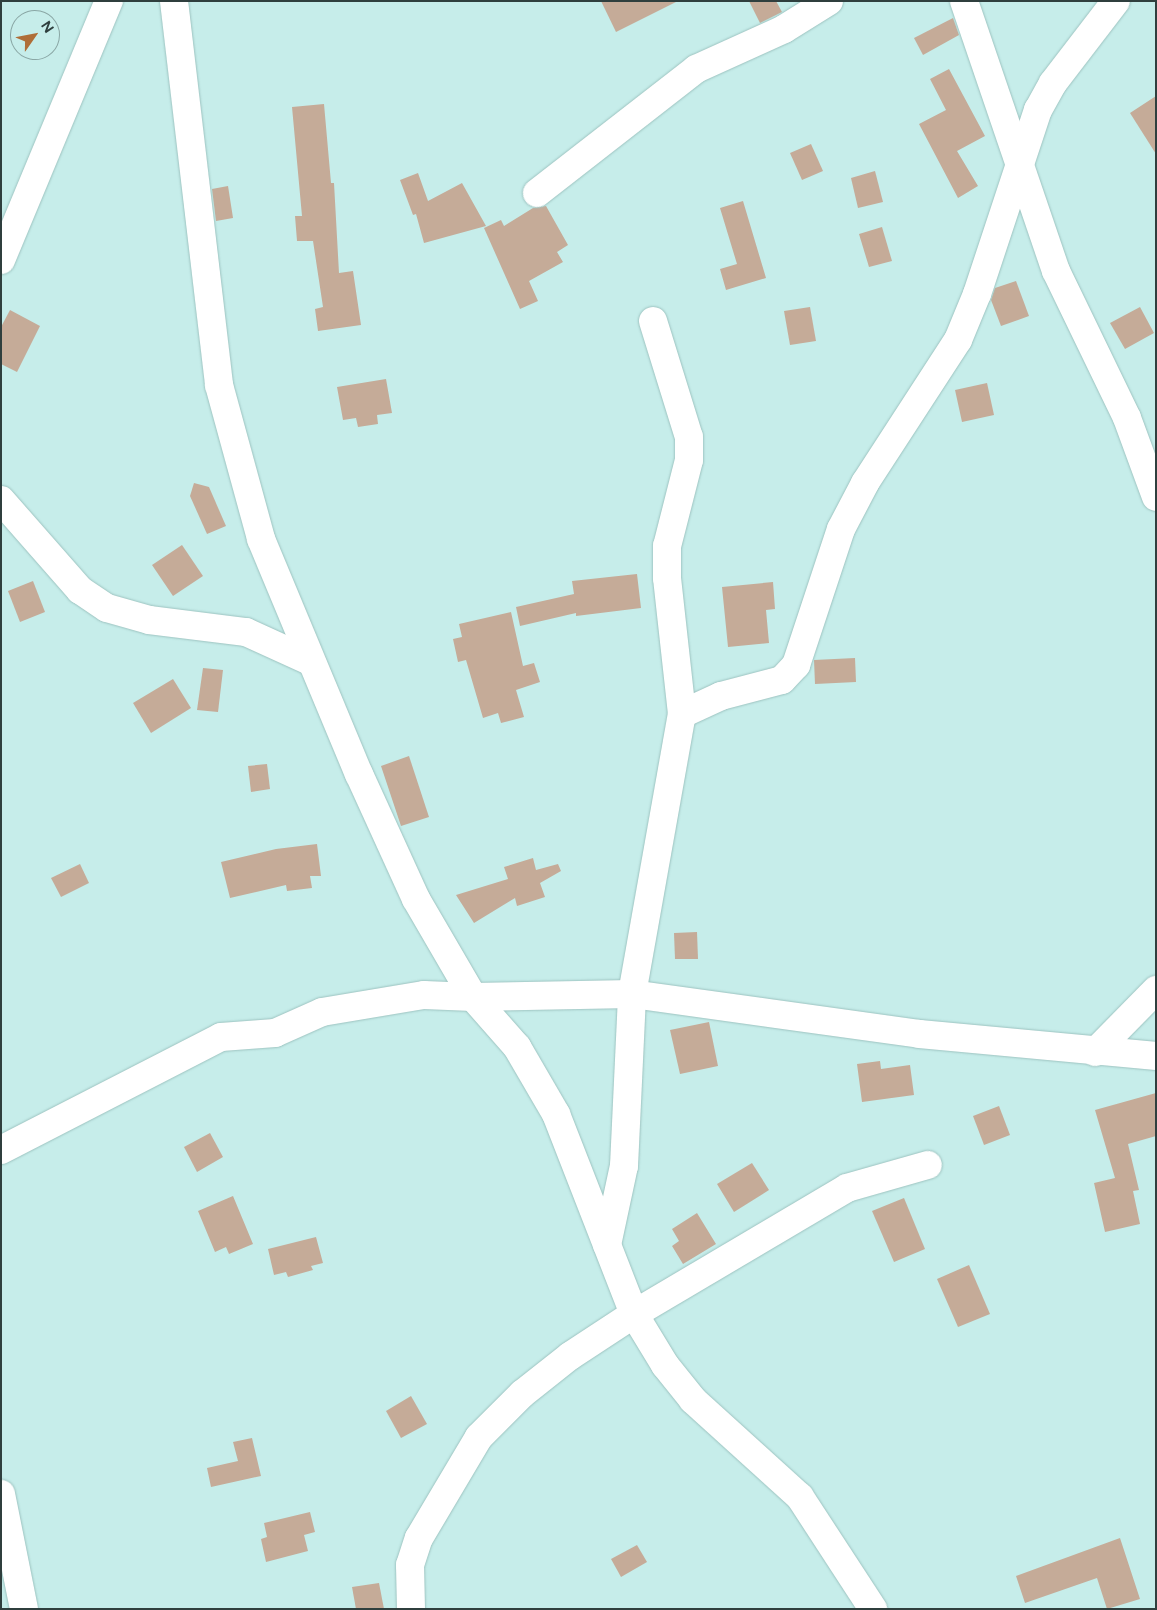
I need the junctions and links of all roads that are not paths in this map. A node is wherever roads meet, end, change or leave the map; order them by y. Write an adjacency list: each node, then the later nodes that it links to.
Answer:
1 (109, 1): 8 (street)
2 (174, 1): 12 (street)
3 (829, 1): 7 (street)
4 (964, 1): 6 (street)
5 (1116, 1): 6 (street)
6 (1020, 160): 10 (street); 13 (street)
7 (537, 193)
8 (1, 260)
9 (653, 321): 13 (street)
10 (1156, 497)
11 (1, 500): 12 (street)
12 (310, 661): 16 (street)
13 (682, 714): 15 (street)
14 (1156, 990): 17 (street)
15 (632, 994): 16 (street); 17 (street); 21 (street)
16 (473, 997): 19 (street); 21 (street)
17 (1095, 1052): 18 (street)
18 (1156, 1056)
19 (1, 1150)
20 (928, 1165): 22 (street)
21 (607, 1245): 22 (street)
22 (634, 1314): 25 (street); 26 (street)
23 (1, 1494): 24 (street)
24 (24, 1609)
25 (411, 1609)
26 (873, 1609)

